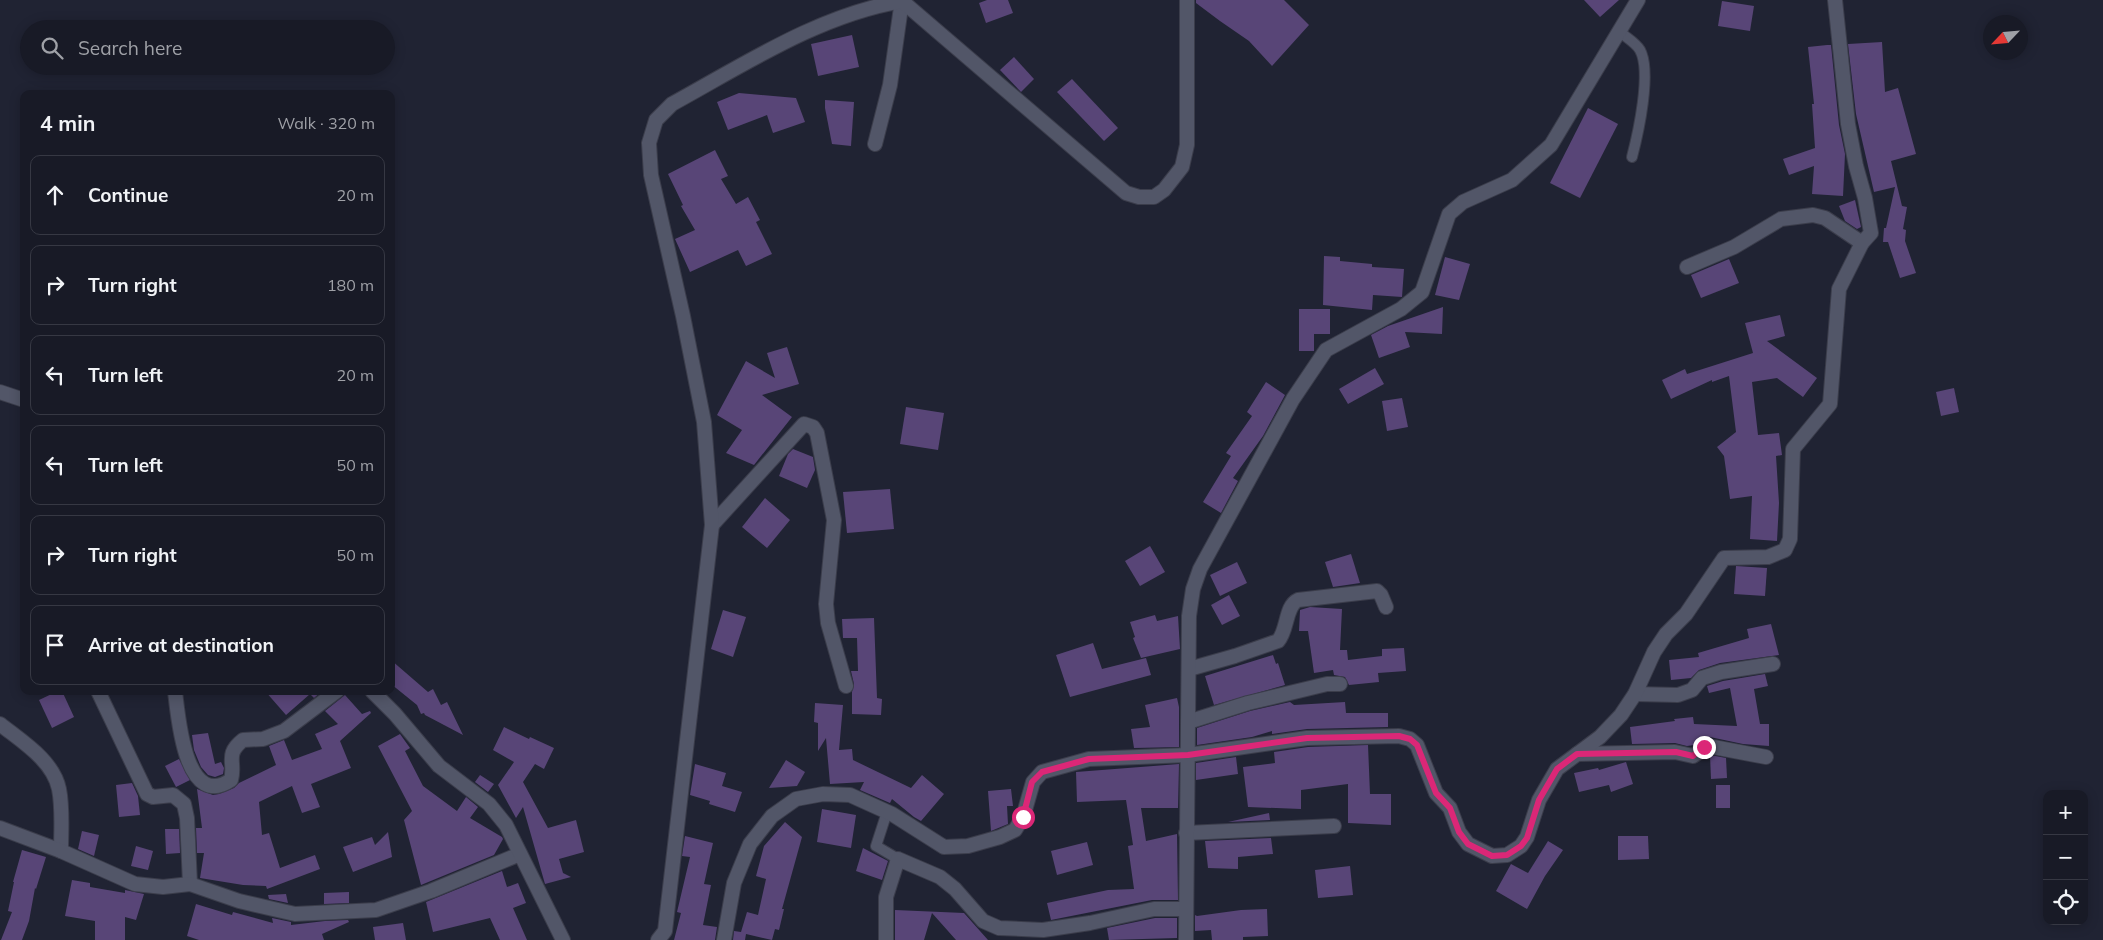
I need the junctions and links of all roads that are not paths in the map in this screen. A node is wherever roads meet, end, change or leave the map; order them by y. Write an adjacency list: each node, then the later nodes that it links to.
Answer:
1 (902, 0): 2 (street); 6 (street); 12 (street)
2 (1187, 0)
3 (1638, 0): 5 (street)
4 (1835, 0): 8 (street)
5 (1620, 32): 7 (lane); 15 (street)
6 (875, 144)
7 (1632, 157)
8 (1862, 243): 9 (street); 18 (street)
9 (1687, 266)
10 (0, 392): 11 (street)
11 (20, 399)
12 (712, 525): 17 (street); 38 (street)
13 (1386, 607): 15 (street)
14 (1773, 664): 18 (street)
15 (1189, 669): 23 (street)
16 (1340, 684): 23 (street)
17 (846, 686)
18 (1635, 694): 25 (street)
19 (100, 695): 35 (street)
20 (176, 695): 21 (street)
21 (332, 695)
22 (376, 695): 33 (street)
23 (1188, 722): 26 (street)
24 (0, 724): 32 (street)
25 (1577, 754): 26 (street); 27 (street)
26 (1188, 755): 28 (street); 31 (street)
27 (1766, 757)
28 (887, 812): 34 (lane); 39 (street)
29 (1334, 826): 31 (street)
30 (0, 828): 32 (street)
31 (1186, 833): 36 (street)
32 (61, 851): 35 (street)
33 (520, 854): 35 (street); 37 (street)
34 (898, 859): 36 (street); 40 (street)
35 (190, 884)
36 (1186, 909): 41 (street)
37 (563, 940)
38 (658, 940)
39 (724, 940)
40 (886, 940)
41 (1186, 940)

